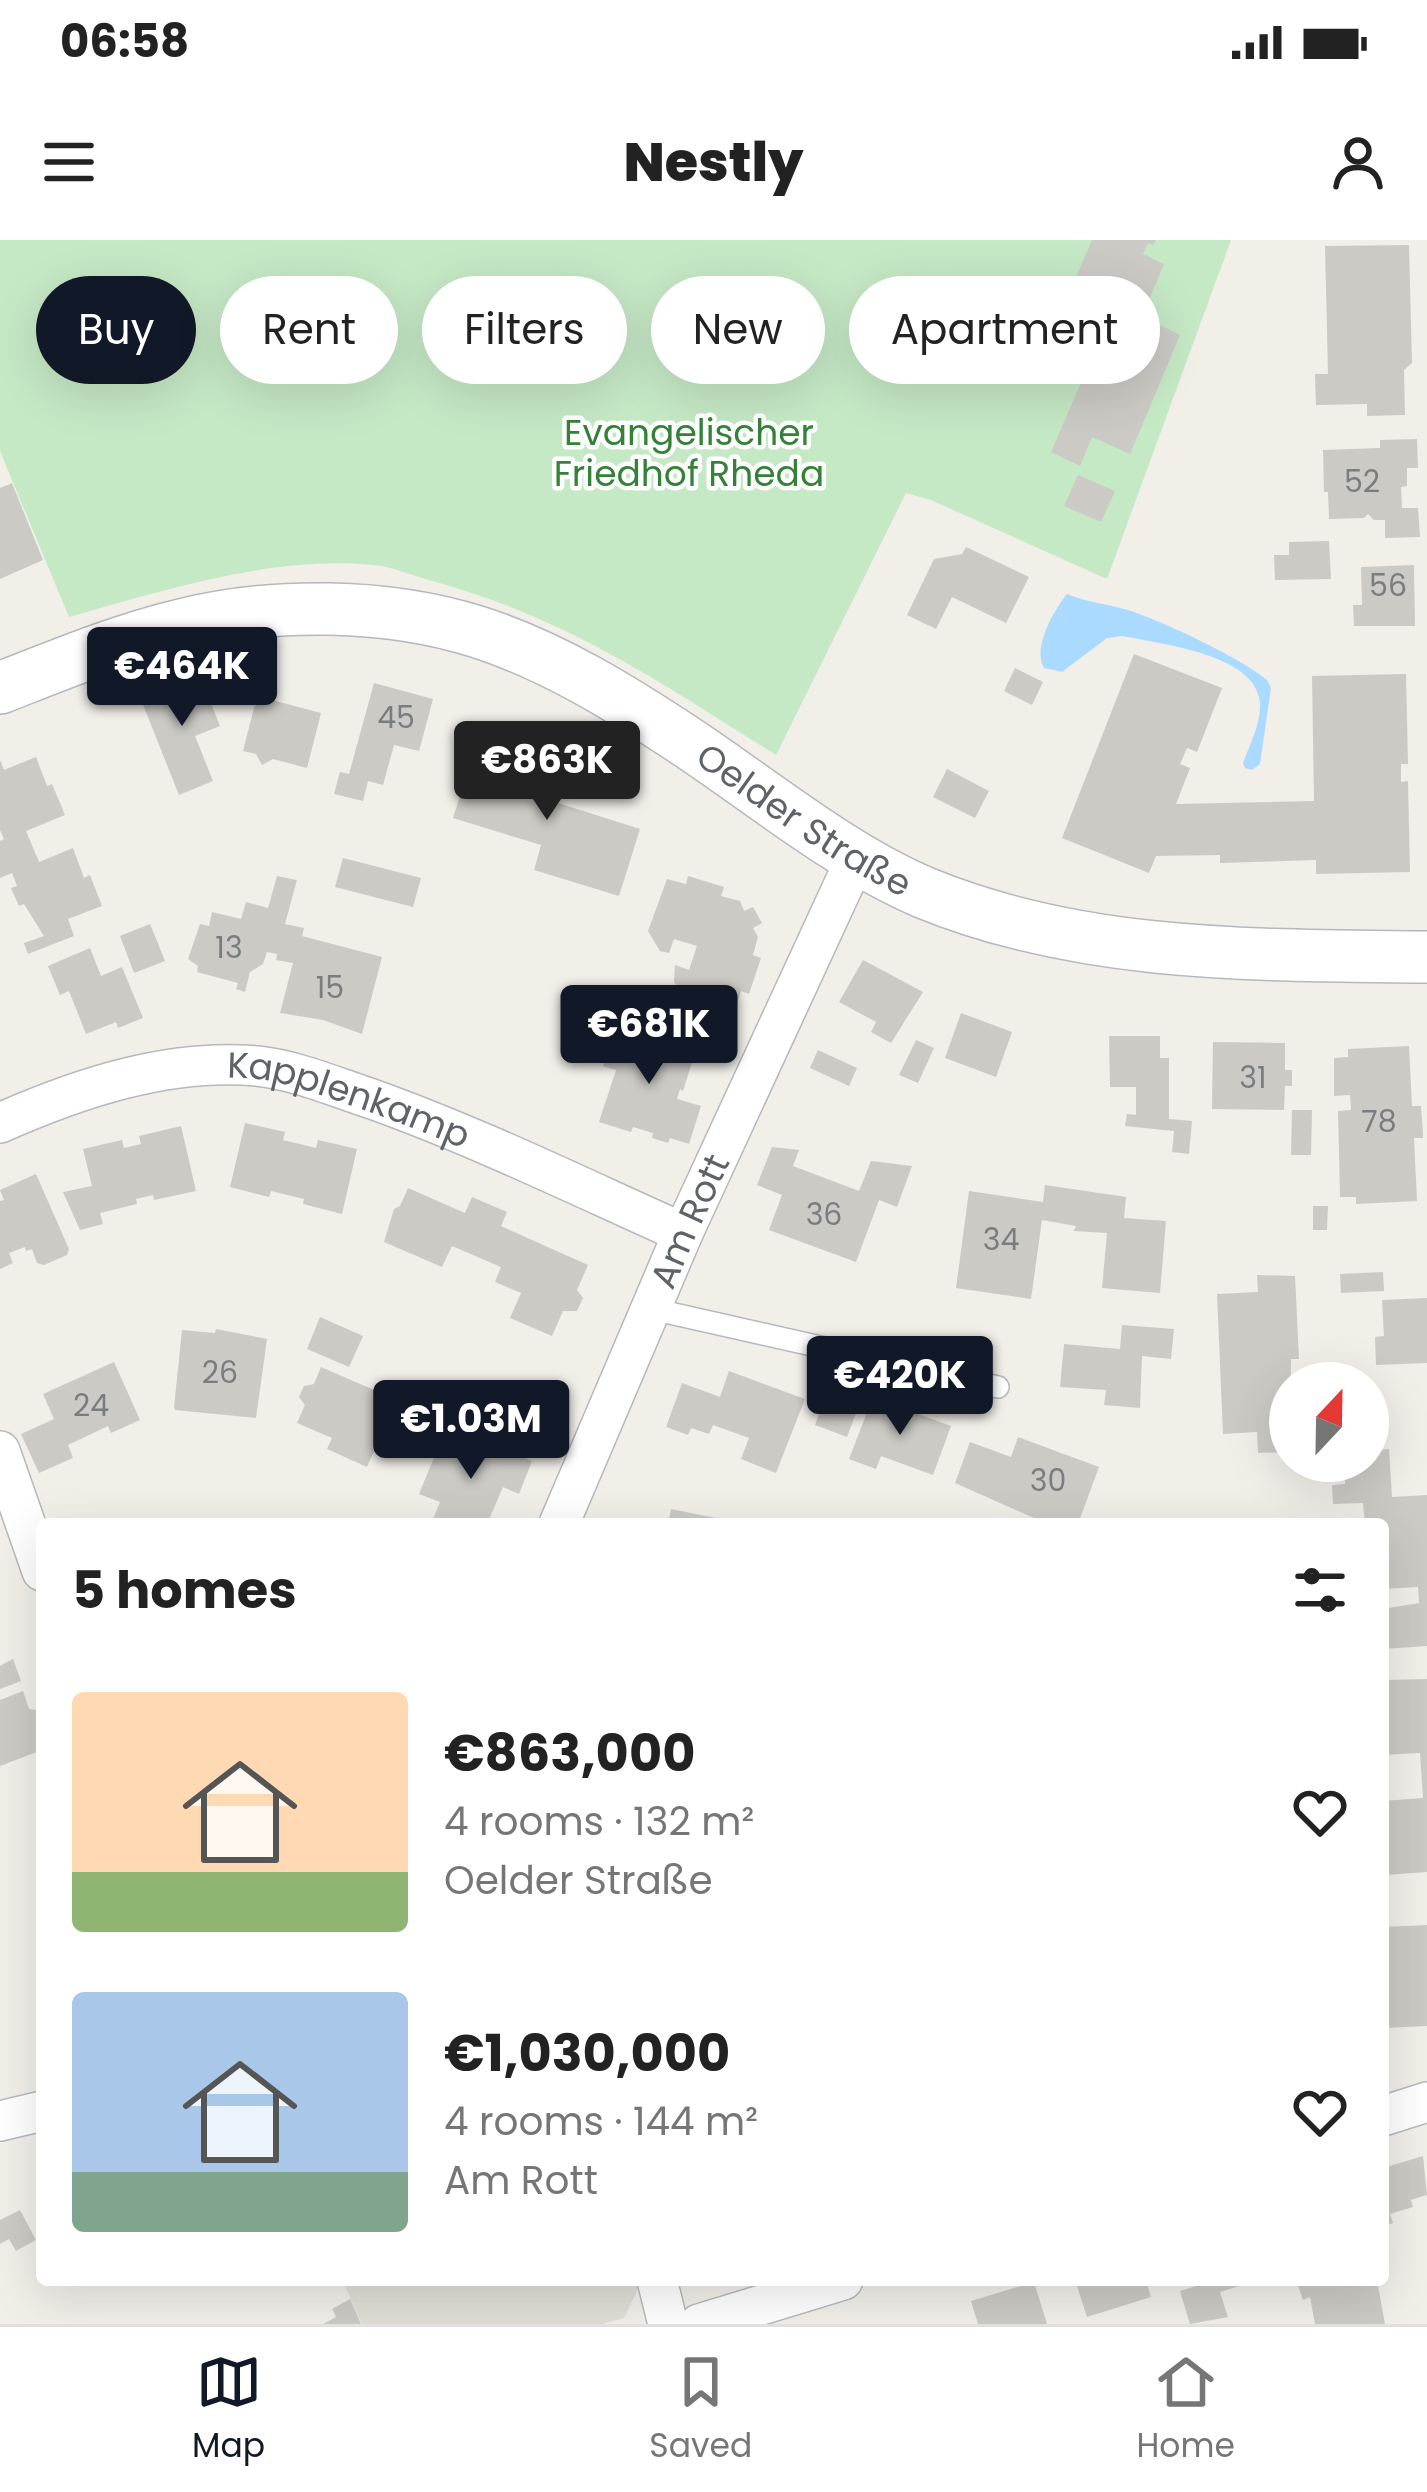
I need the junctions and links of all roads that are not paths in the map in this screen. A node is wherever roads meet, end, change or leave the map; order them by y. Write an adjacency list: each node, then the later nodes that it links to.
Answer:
1 (0, 688): 2 (street, Oelder Straße)
2 (857, 856): 3 (street, Oelder Straße); 5 (street, Am Rott)
3 (1427, 957)
4 (0, 1123): 5 (street, Kapplenkamp)
5 (683, 1233): 6 (street, Am Rott)
6 (652, 1309): 7 (lane); 9 (street, Am Rott)
7 (998, 1387)
8 (0, 1451): 10 (street)
9 (562, 1518)
10 (36, 1554)
11 (1427, 2102): 13 (street)
12 (36, 2112): 14 (street)
13 (1389, 2114)
14 (0, 2121)
15 (658, 2286): 17 (street)
16 (824, 2286): 18 (street)
17 (668, 2324)
18 (699, 2324)

